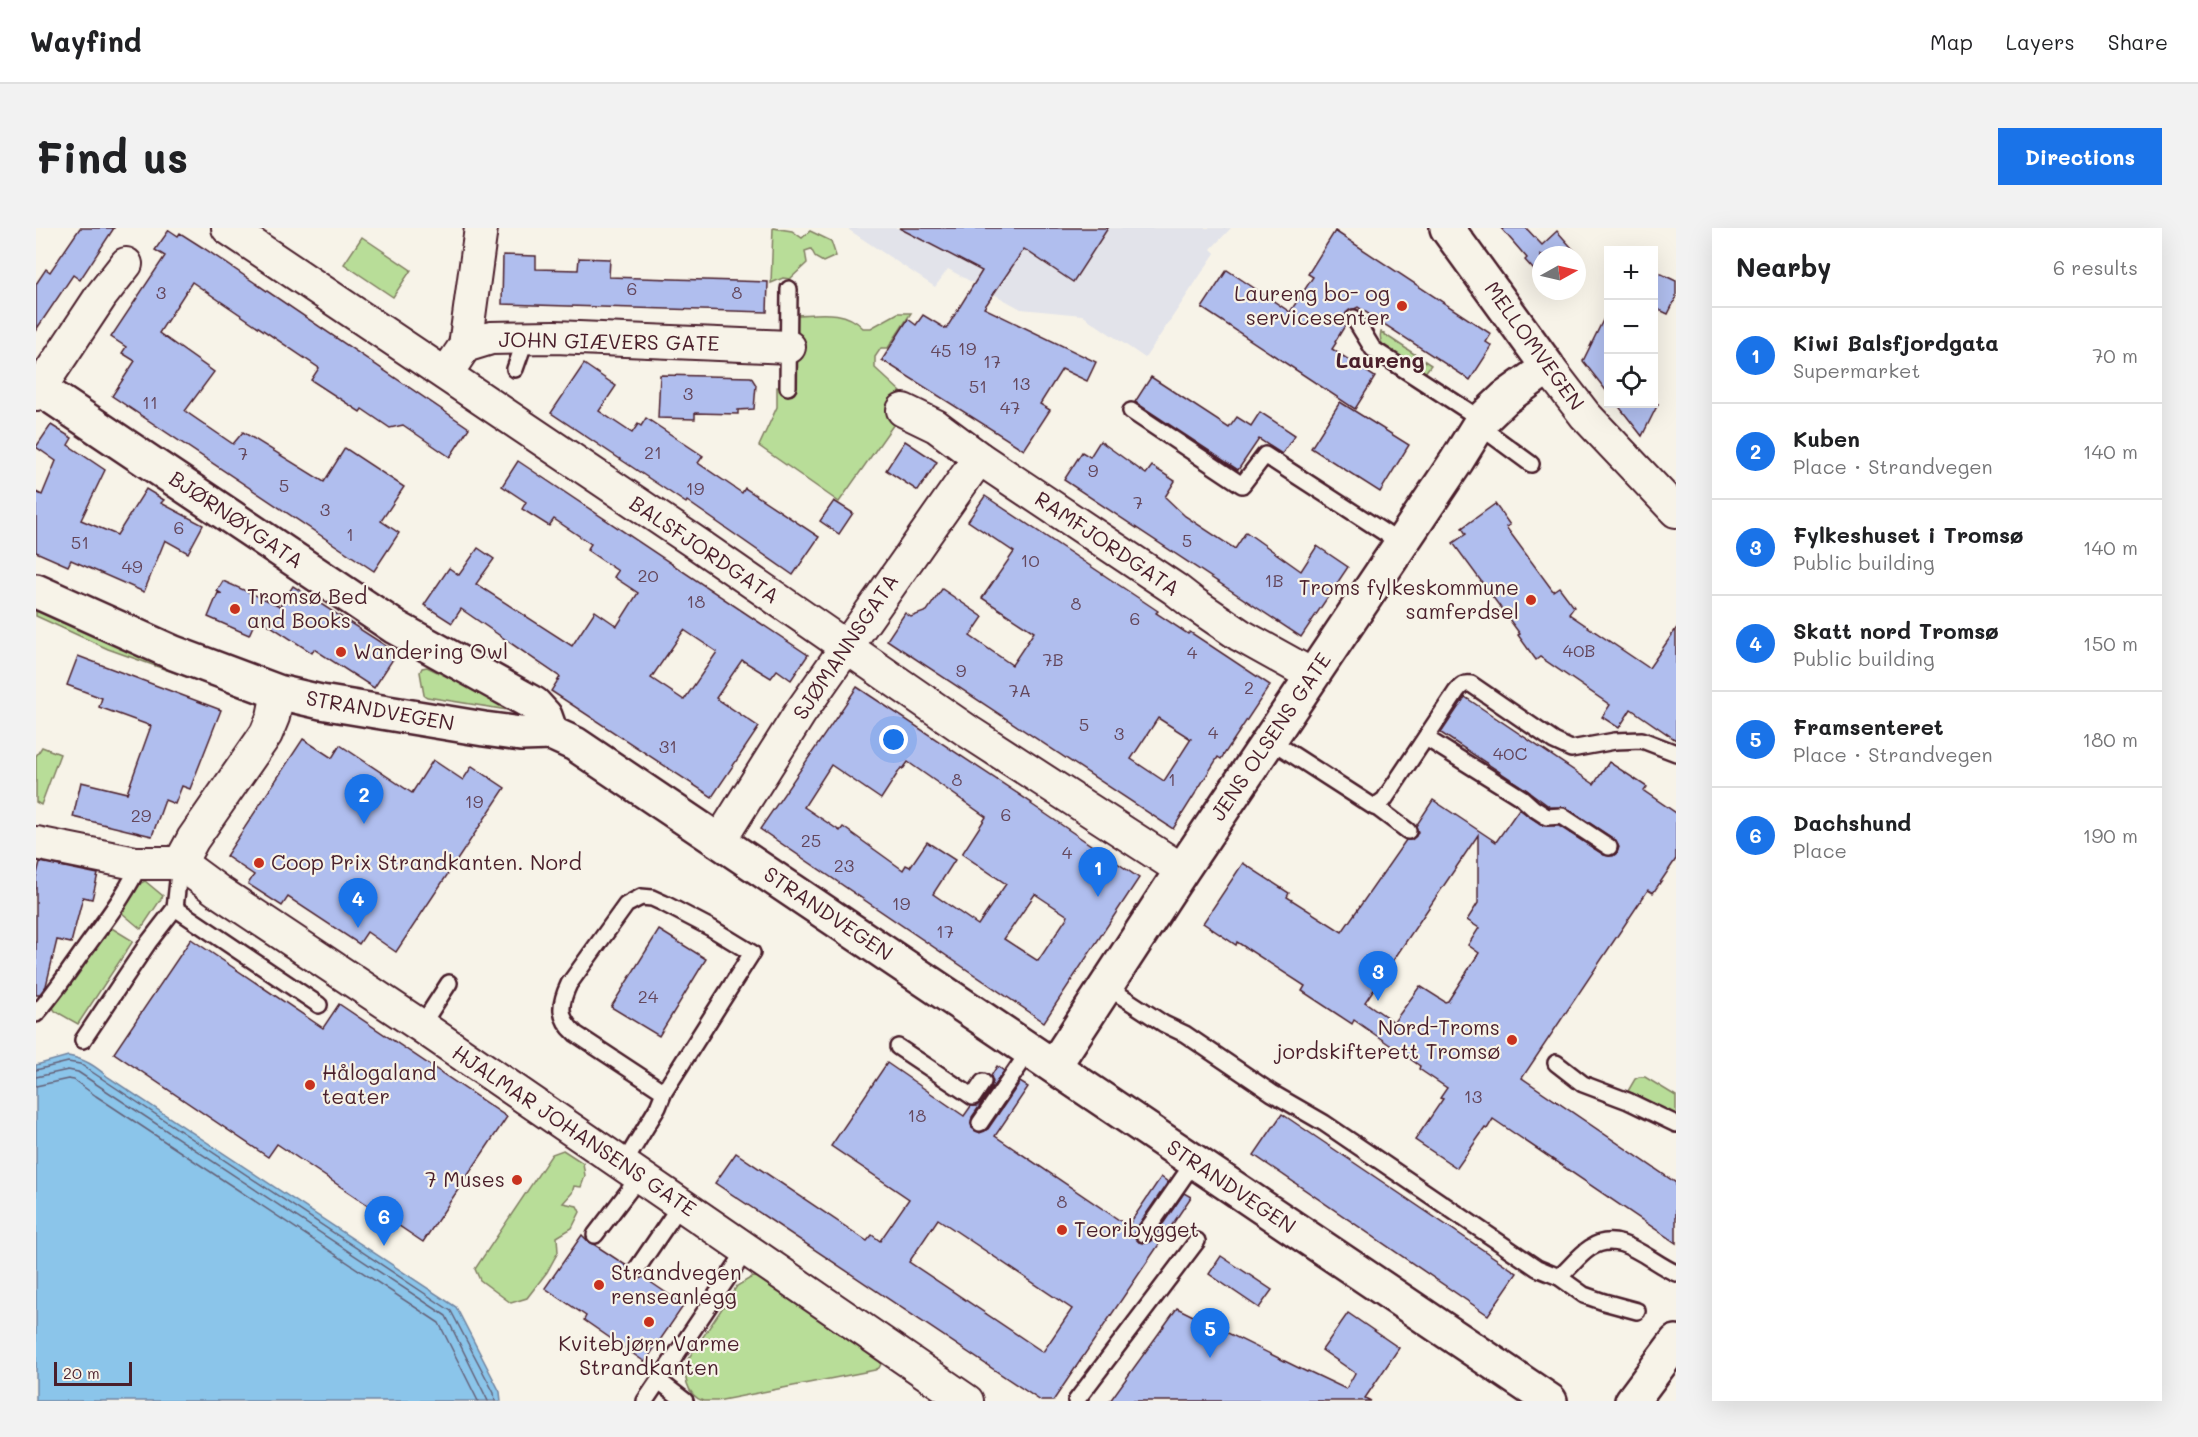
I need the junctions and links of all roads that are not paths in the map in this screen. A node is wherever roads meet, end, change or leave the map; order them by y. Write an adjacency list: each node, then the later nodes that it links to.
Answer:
1 (228, 228): 12 (street, BALSFJORDGATA)
2 (481, 228): 8 (street)
3 (1447, 228): 10 (street, MELLOMVEGEN)
4 (126, 264): 14 (street)
5 (789, 289): 9 (lane)
6 (1354, 318): 17 (lane)
7 (519, 337): 8 (street, JOHN GIÆVERS GATE); 9 (street, JOHN GIÆVERS GATE); 11 (lane)
8 (465, 346): 12 (street)
9 (789, 347): 13 (lane)
10 (1548, 367): 17 (street, JENS OLSENS GATE); 20 (street, MELLOMVEGEN)
11 (515, 369)
12 (446, 374): 23 (street, BALSFJORDGATA)
13 (788, 387)
14 (37, 389): 26 (street, BJØRNØYGATA)
15 (903, 410): 18 (street, RAMFJORDGATA)
16 (1131, 411): 21 (lane)
17 (1480, 423): 19 (lane); 21 (street, JENS OLSENS GATE)
18 (979, 458): 23 (street, SJØMANNSGATA); 24 (street, RAMFJORDGATA)
19 (1531, 464)
20 (1676, 511)
21 (1402, 544): 24 (street, JENS OLSENS GATE)
22 (36, 591): 25 (street, STRANDVEGEN)
23 (847, 646): 32 (street, SJØMANNSGATA); 37 (street, BALSFJORDGATA)
24 (1312, 675): 28 (street, JENS OLSENS GATE)
25 (278, 692): 26 (street, STRANDVEGEN); 36 (street)
26 (551, 733): 32 (street, STRANDVEGEN)
27 (1426, 738): 29 (lane); 30 (lane); 34 (lane)
28 (1270, 740): 30 (lane); 37 (street, JENS OLSENS GATE)
29 (1676, 753)
30 (1376, 807): 31 (lane)
31 (1408, 831)
32 (720, 840): 46 (street, STRANDVEGEN)
33 (36, 843): 35 (street)
34 (1609, 848)
35 (140, 863): 36 (street); 42 (lane)
36 (180, 863): 38 (lane); 43 (street, HJALMAR JOHANSENS GATE)
37 (1182, 870): 40 (street, JENS OLSENS GATE)
38 (175, 908): 41 (lane); 44 (lane)
39 (449, 983): 43 (lane)
40 (1106, 986): 46 (street, JENS OLSENS GATE); 61 (lane)
41 (318, 1005)
42 (36, 1014)
43 (421, 1026): 53 (street, HJALMAR JOHANSENS GATE)
44 (83, 1040)
45 (898, 1047): 48 (lane)
46 (1042, 1058): 50 (lane); 52 (street, STRANDVEGEN)
47 (1557, 1063): 51 (lane)
48 (982, 1082)
49 (664, 1103): 49 (lane); 53 (lane)
50 (980, 1123)
51 (1676, 1124)
52 (1194, 1162): 55 (lane); 69 (street, STRANDVEGEN)
53 (631, 1170): 54 (street, HJALMAR JOHANSENS GATE); 56 (lane)
54 (681, 1204): 58 (street, HJALMAR JOHANSENS GATE); 59 (lane)
55 (1144, 1234)
56 (596, 1235)
57 (1197, 1241): 68 (lane)
58 (747, 1249): 64 (lane); 67 (street, HJALMAR JOHANSENS GATE)
59 (636, 1270)
60 (1676, 1273): 61 (lane)
61 (1559, 1278): 62 (lane)
62 (1637, 1311)
63 (1676, 1342): 70 (street)
64 (659, 1381): 65 (lane); 66 (lane)
65 (645, 1401)
66 (685, 1401)
67 (967, 1401)
68 (1076, 1401)
69 (1550, 1401)
70 (1632, 1401)

